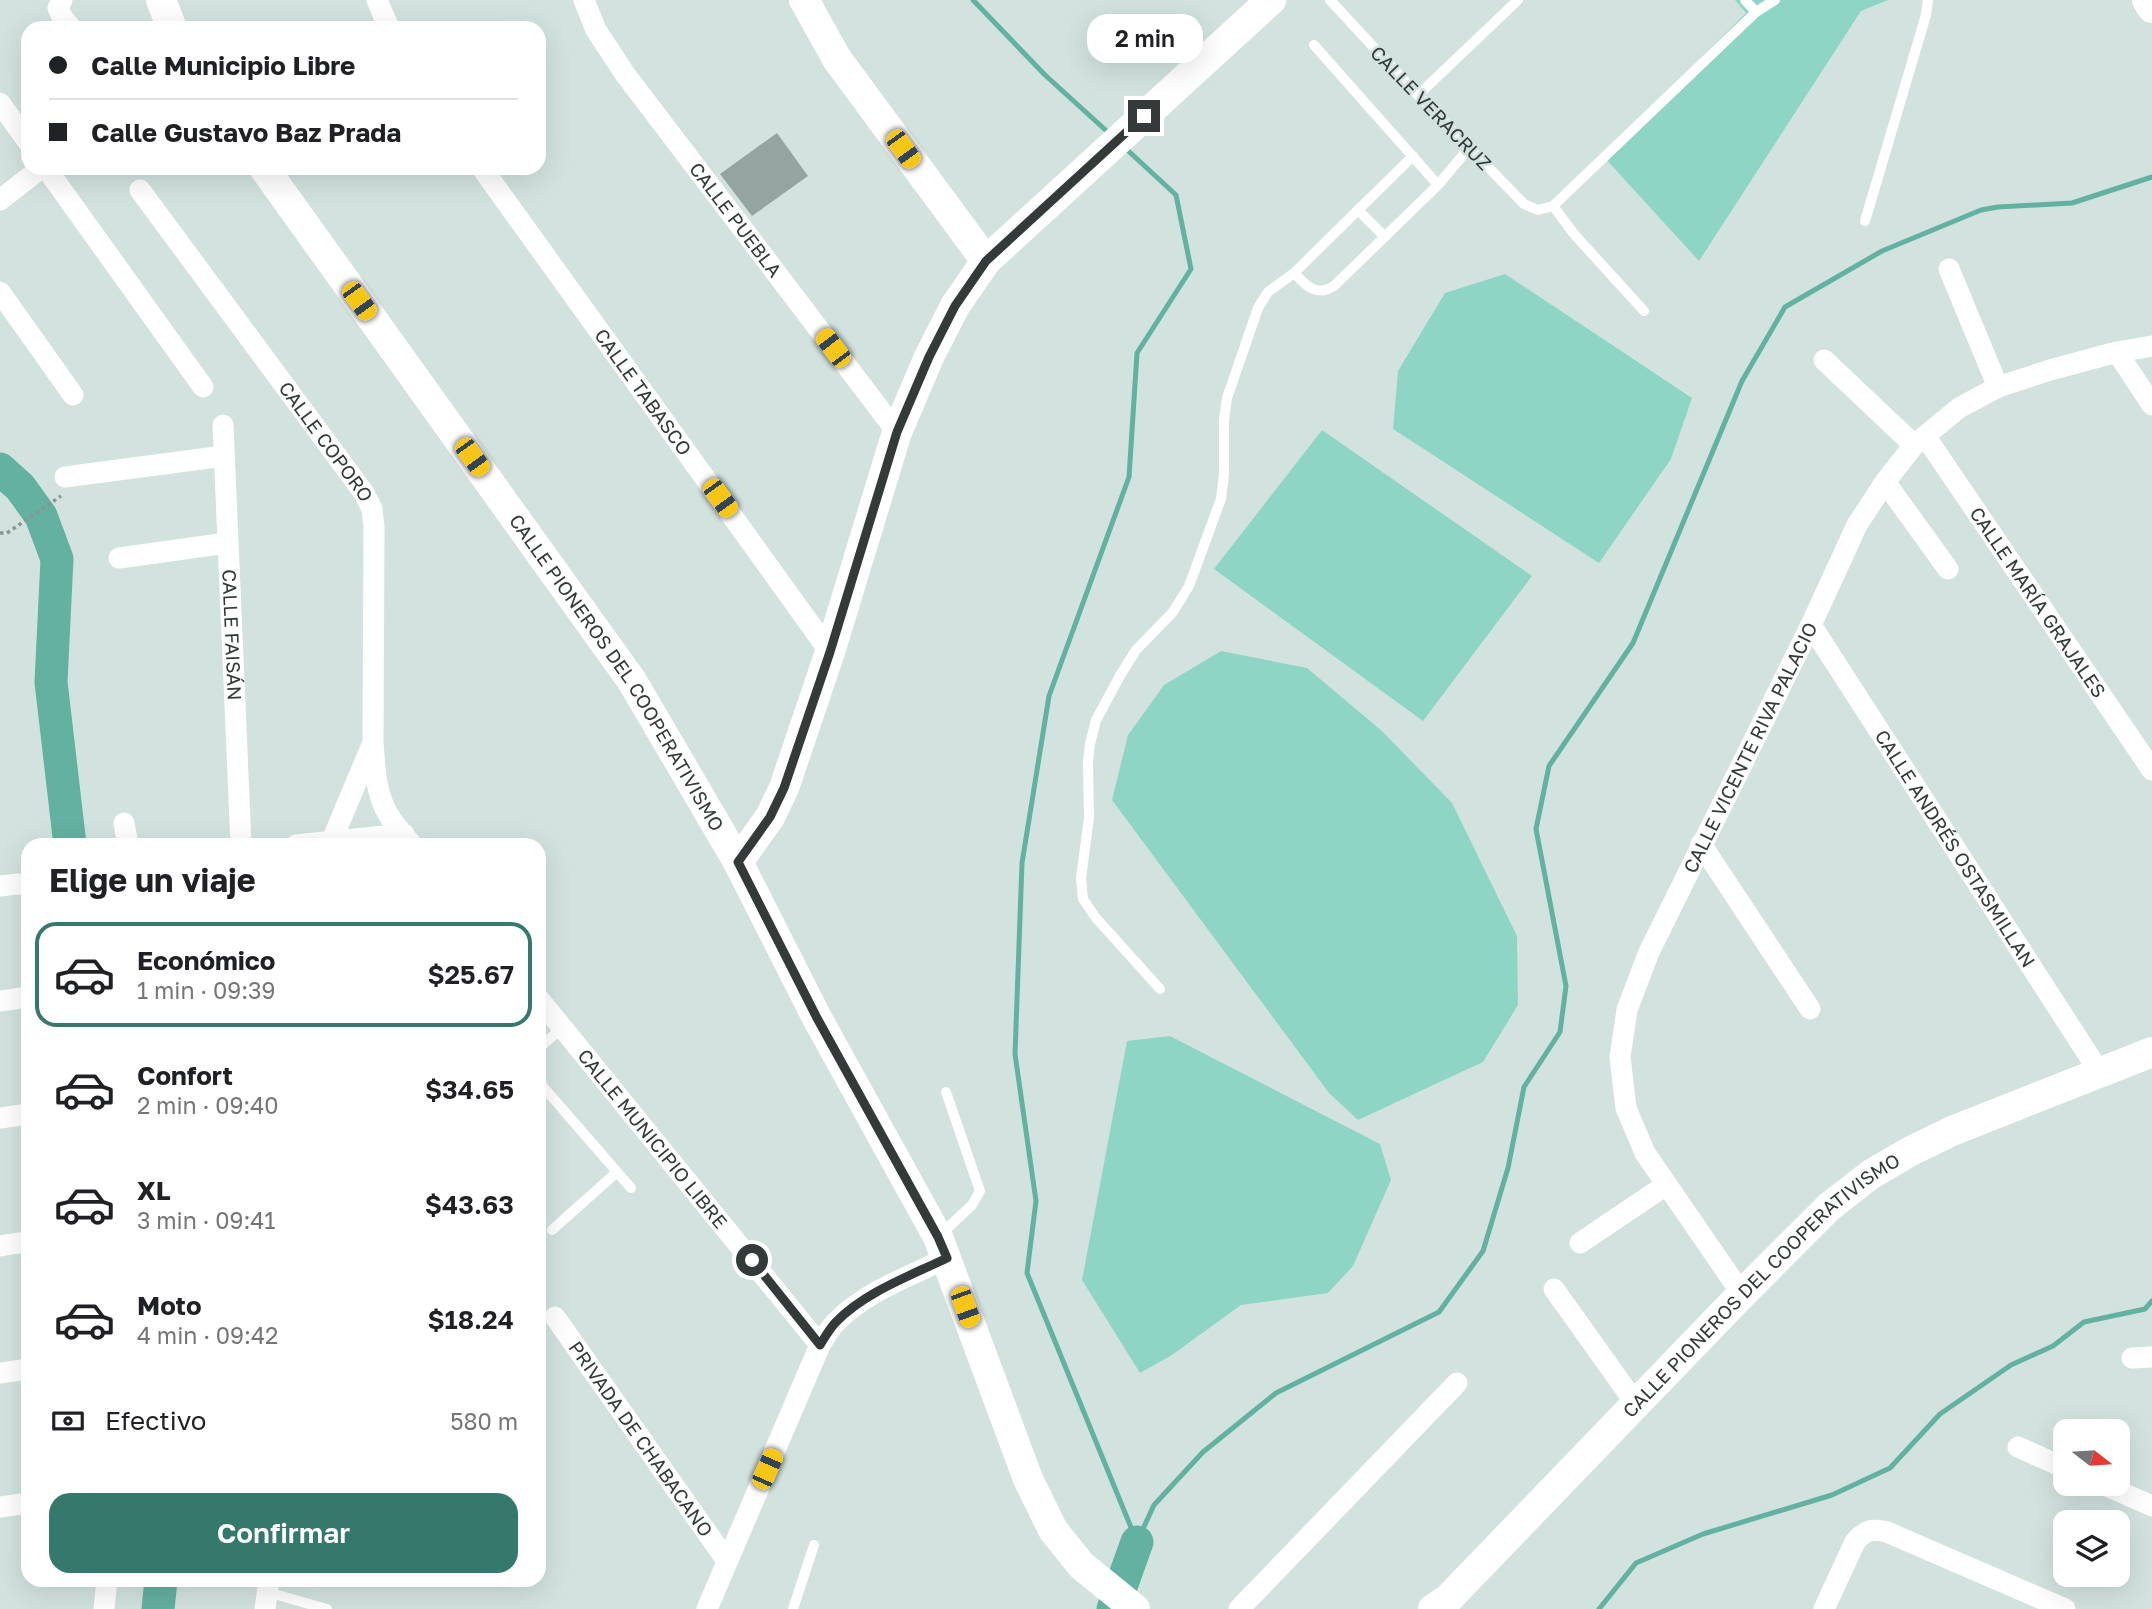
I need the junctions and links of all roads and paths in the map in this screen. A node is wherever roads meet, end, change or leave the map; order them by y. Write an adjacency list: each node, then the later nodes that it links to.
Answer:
1 (62, 0): 15 (street)
2 (161, 0): 16 (street)
3 (377, 0): 17 (street)
4 (584, 0): 48 (street, CALLE PUEBLA)
5 (804, 0): 35 (street)
6 (1271, 0): 35 (street)
7 (1330, 0): 19 (lane, CALLE VERACRUZ)
8 (1518, 0): 19 (lane)
9 (1745, 0): 14 (lane)
10 (1775, 0): 14 (lane)
11 (1927, 0): 33 (lane)
12 (2147, 0): 13 (street)
13 (2152, 8)
14 (1756, 12): 31 (lane)
15 (65, 21)
16 (169, 21)
17 (386, 21)
18 (1314, 45): 23 (lane)
19 (1418, 95): 22 (lane, CALLE VERACRUZ)
20 (0, 103): 21 (street)
21 (21, 132)
22 (1469, 148): 28 (lane); 31 (lane, CALLE VERACRUZ)
23 (1413, 156): 28 (lane); 32 (lane)
24 (34, 175): 30 (street)
25 (49, 175): 43 (street)
26 (269, 175): 67 (street, CALLE PIONEROS DEL COOPERATIVISMO)
27 (487, 175): 58 (street, CALLE TABASCO)
28 (1438, 185): 34 (lane)
29 (140, 190): 59 (street, CALLE COPORO)
30 (0, 200)
31 (1553, 206): 39 (lane)
32 (1358, 210): 34 (lane); 37 (lane)
33 (1866, 221)
34 (1385, 237): 37 (lane)
35 (986, 261): 48 (street)
36 (1949, 269): 44 (street)
37 (1294, 273): 70 (lane)
38 (0, 292): 45 (street)
39 (1644, 311)
40 (2152, 346): 41 (street, CALLE VICENTE RIVA PALACIO)
41 (2117, 352): 44 (street, CALLE VICENTE RIVA PALACIO); 46 (street)
42 (1824, 360): 49 (street, CALLE MARÍA GRAJALES)
43 (203, 387)
44 (1998, 387): 49 (street, CALLE VICENTE RIVA PALACIO)
45 (74, 395)
46 (2152, 405)
47 (223, 425): 50 (street, CALLE FAISÁN)
48 (897, 432): 58 (street)
49 (1919, 440): 51 (street, CALLE VICENTE RIVA PALACIO); 60 (street, CALLE MARÍA GRAJALES)
50 (224, 456): 52 (street); 54 (street, CALLE FAISÁN)
51 (1885, 482): 56 (street); 57 (street, CALLE VICENTE RIVA PALACIO)
52 (65, 486): 53 (path)
53 (0, 533)
54 (227, 543): 55 (street); 63 (street, CALLE FAISÁN)
55 (119, 558)
56 (1948, 569)
57 (1811, 625): 66 (street, CALLE VICENTE RIVA PALACIO); 78 (street, CALLE ANDRÉS OSTASMILLAN)
58 (830, 652): 67 (street)
59 (373, 742): 64 (street, CALLE COPORO); 65 (street, CALLE COPORO)
60 (2152, 770)
61 (124, 823): 62 (street)
62 (127, 838)
63 (241, 838)
64 (333, 838)
65 (406, 838)
66 (1701, 844): 74 (street); 84 (street, CALLE VICENTE RIVA PALACIO)
67 (738, 862): 90 (street, CALLE PIONEROS DEL COOPERATIVISMO)
68 (21, 884): 69 (street)
69 (0, 886)
70 (1160, 989)
71 (21, 998): 72 (street)
72 (0, 1002)
73 (546, 1008): 75 (street, CALLE MUNICIPIO LIBRE)
74 (1810, 1009)
75 (562, 1028): 76 (lane); 94 (street, CALLE MUNICIPIO LIBRE)
76 (546, 1042)
77 (2152, 1052): 78 (street, CALLE PIONEROS DEL COOPERATIVISMO)
78 (2100, 1073): 92 (street, CALLE PIONEROS DEL COOPERATIVISMO)
79 (546, 1091): 83 (lane)
80 (946, 1092): 90 (lane)
81 (21, 1115): 82 (street)
82 (0, 1118)
83 (617, 1172): 85 (lane); 86 (lane)
84 (1667, 1185): 88 (street); 92 (street, CALLE VICENTE RIVA PALACIO)
85 (631, 1188)
86 (552, 1230)
87 (21, 1243): 89 (street)
88 (1580, 1243)
89 (0, 1246)
90 (942, 1247): 94 (street); 113 (street, CALLE PIONEROS DEL COOPERATIVISMO)
91 (1554, 1289): 98 (street)
92 (1742, 1294): 98 (street, CALLE PIONEROS DEL COOPERATIVISMO)
93 (555, 1317): 106 (street, PRIVADA DE CHABACANO)
94 (820, 1345): 106 (street)
95 (21, 1370): 96 (street)
96 (0, 1373)
97 (1457, 1383): 114 (street)
98 (1636, 1404): 115 (street, CALLE PIONEROS DEL COOPERATIVISMO)
99 (2018, 1447): 100 (street)
100 (2053, 1463)
101 (2128, 1496): 104 (street)
102 (21, 1504): 103 (street)
103 (0, 1507)
104 (2152, 1507)
105 (814, 1545): 112 (lane)
106 (727, 1561): 111 (street)
107 (106, 1587): 109 (street)
108 (267, 1594): 110 (lane)
109 (104, 1609)
110 (327, 1609)
111 (707, 1609)
112 (793, 1609)
113 (1135, 1609)
114 (1239, 1609)
115 (1433, 1609)
116 (1824, 1609): 117 (street)
117 (2064, 1609)

